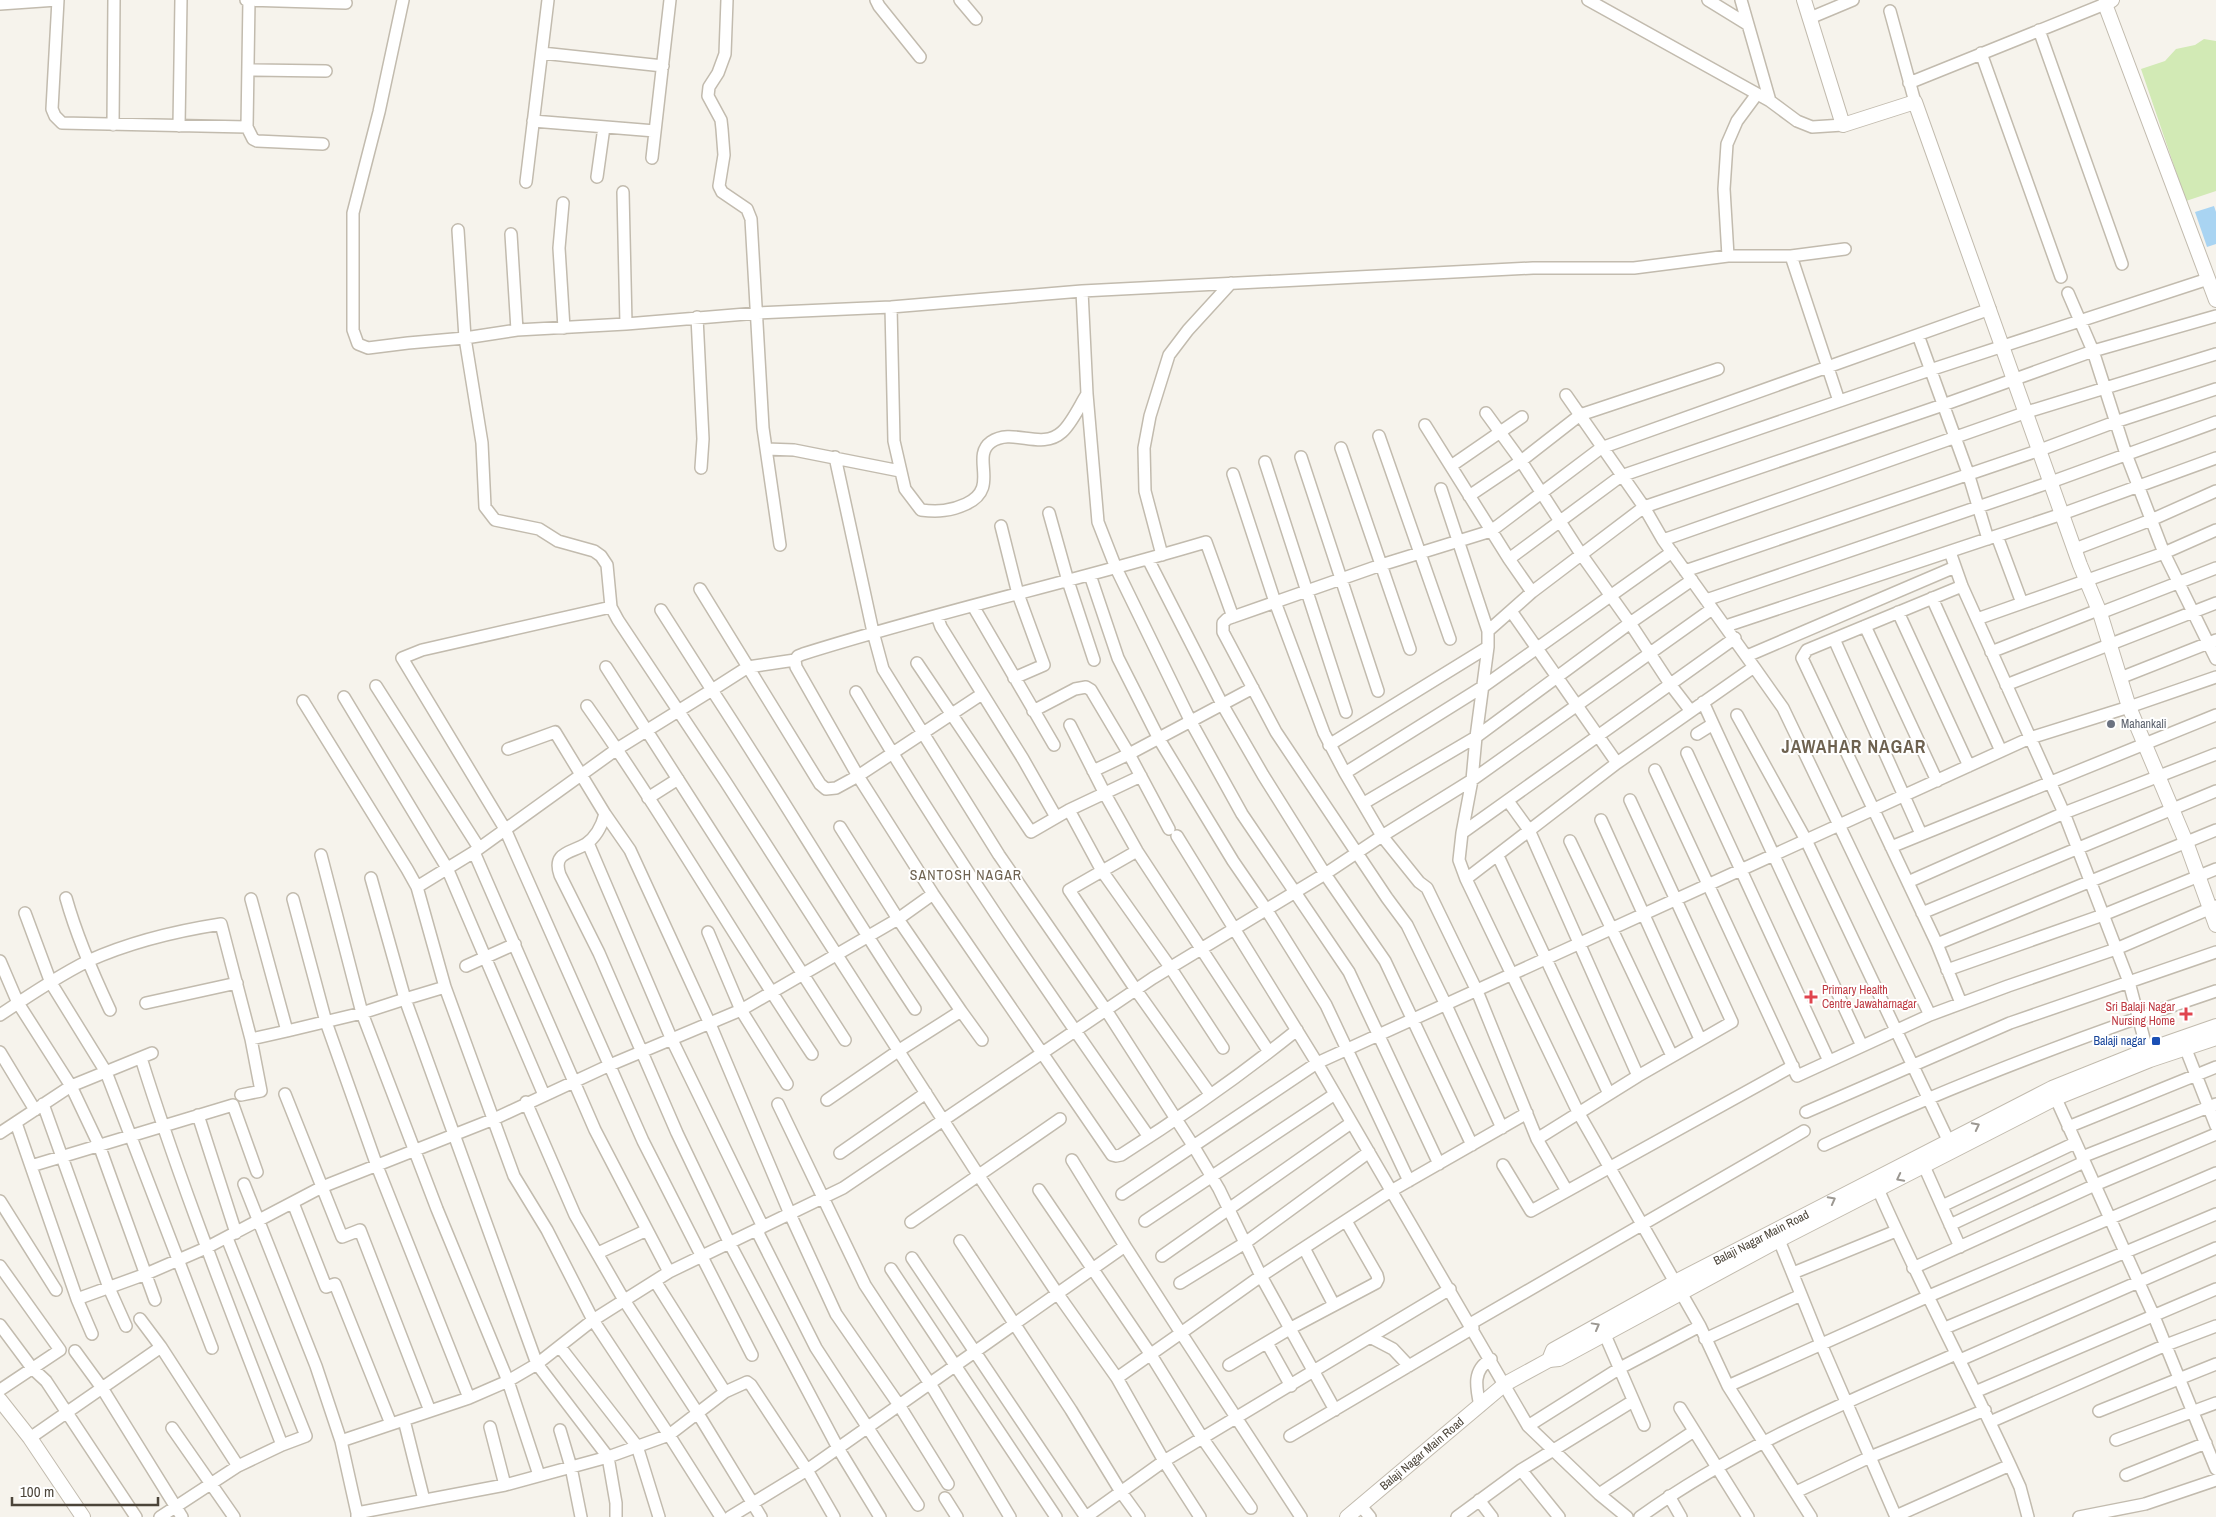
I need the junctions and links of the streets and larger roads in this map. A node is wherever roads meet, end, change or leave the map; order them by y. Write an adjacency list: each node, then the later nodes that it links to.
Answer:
1 (58, 0): 18 (street); 35 (street)
2 (114, 0): 35 (street)
3 (181, 0): 37 (street)
4 (248, 0): 17 (street); 28 (street)
5 (403, 0): 69 (street)
6 (548, 0): 24 (street)
7 (670, 0): 27 (street)
8 (727, 0): 61 (street)
9 (876, 0): 26 (street)
10 (960, 0): 21 (street)
11 (1588, 0): 31 (street)
12 (1708, 0): 22 (street)
13 (1741, 0): 22 (street)
14 (1804, 0): 20 (street)
15 (1853, 0): 20 (street)
16 (2109, 2): 23 (street); 54 (street)
17 (346, 3)
18 (0, 4)
19 (1890, 11): 30 (street)
20 (1810, 18): 36 (street)
21 (976, 19)
22 (1747, 24): 32 (street)
23 (2039, 30): 25 (street); 52 (street)
24 (542, 53): 27 (street); 34 (street)
25 (1981, 53): 30 (street); 53 (street)
26 (920, 57)
27 (662, 66): 40 (street)
28 (248, 70): 29 (street); 38 (street)
29 (326, 71)
30 (1909, 83): 33 (street)
31 (1757, 94): 32 (street); 50 (street)
32 (1770, 101): 36 (street)
33 (1915, 102): 36 (street); 60 (street)
34 (533, 120): 39 (street); 44 (street)
35 (113, 125): 37 (street)
36 (1844, 125)
37 (179, 126): 38 (street)
38 (247, 127): 41 (street)
39 (604, 127): 40 (street); 43 (street)
40 (655, 131): 42 (street)
41 (323, 144)
42 (652, 158)
43 (596, 177)
44 (526, 182)
45 (623, 192): 65 (street)
46 (563, 203): 66 (street)
47 (458, 230): 69 (street)
48 (511, 234): 67 (street)
49 (1845, 249): 51 (street)
50 (1728, 256): 51 (street); 55 (street)
51 (1792, 256): 74 (street)
52 (2122, 264)
53 (2061, 277)
54 (2208, 279): 58 (street); 64 (street)
55 (1232, 283): 56 (street); 134 (street)
56 (1082, 291): 59 (street); 79 (street)
57 (2068, 292): 64 (street)
58 (2216, 300)
59 (891, 307): 61 (street); 105 (street)
60 (1990, 309): 68 (street); 70 (street)
61 (758, 313): 63 (street); 95 (street)
62 (2216, 316): 71 (street)
63 (697, 317): 65 (street); 104 (street)
64 (2080, 322): 70 (street); 71 (street)
65 (626, 324): 66 (street)
66 (564, 328): 67 (street)
67 (516, 330): 69 (street)
68 (1918, 335): 74 (street); 75 (street)
69 (465, 338): 159 (street)
70 (2003, 345): 75 (street); 76 (street)
71 (2093, 351): 76 (street); 77 (street)
72 (2216, 354): 77 (street)
73 (1718, 368): 85 (street)
74 (1827, 368): 81 (street); 94 (street)
75 (1930, 370): 81 (street); 82 (street)
76 (2015, 378): 82 (street); 83 (street)
77 (2105, 387): 83 (street); 87 (street)
78 (2216, 389): 87 (street)
79 (1087, 394): 105 (street); 139 (street)
80 (1566, 395): 85 (street)
81 (1839, 401): 108 (street)
82 (1943, 405): 92 (street); 116 (street)
83 (2027, 412): 92 (street); 96 (street)
84 (1486, 413): 90 (street)
85 (1580, 415): 94 (street); 101 (street)
86 (1522, 417): 90 (street)
87 (2115, 422): 96 (street); 97 (street)
88 (2216, 422): 97 (street)
89 (1425, 426): 103 (street)
90 (1500, 432): 101 (street); 103 (street)
91 (1379, 436): 129 (street)
92 (1954, 437): 106 (street); 126 (street)
93 (1341, 448): 137 (street)
94 (1601, 448): 108 (street); 113 (street)
95 (766, 449): 98 (street); 127 (street)
96 (2040, 450): 106 (street); 109 (street)
97 (2126, 454): 109 (street); 110 (street)
98 (835, 457): 105 (street); 172 (street)
99 (1301, 457): 143 (street)
100 (2216, 458): 110 (street)
101 (1521, 461): 113 (street); 114 (street)
102 (1265, 462): 149 (street)
103 (1451, 466): 114 (street)
104 (701, 468)
105 (900, 471)
106 (1968, 473): 115 (street); 142 (street)
107 (1233, 474): 154 (street)
108 (1621, 476): 116 (street); 120 (street)
109 (2051, 482): 115 (street); 118 (street)
110 (2139, 487): 118 (street); 119 (street)
111 (1441, 490): 125 (street)
112 (2216, 491): 119 (street)
113 (1541, 493): 120 (street); 123 (street)
114 (1469, 496): 123 (street)
115 (1978, 506): 124 (street); 157 (street)
116 (1644, 507): 126 (street); 133 (street)
117 (1049, 513): 145 (street)
118 (2062, 514): 124 (street); 128 (street)
119 (2152, 520): 128 (street); 132 (street)
120 (1561, 523): 133 (street); 136 (street)
121 (1001, 526): 151 (street)
122 (2216, 530): 132 (street)
123 (1491, 531): 125 (street); 136 (street)
124 (1992, 538): 131 (street); 155 (street)
125 (1458, 540): 129 (street); 171 (street)
126 (1663, 540): 130 (street)
127 (780, 545)
128 (2075, 549): 144 (street)
129 (1420, 552): 137 (street); 175 (street)
130 (1672, 552): 142 (street); 152 (street)
131 (1950, 552): 138 (street); 169 (street)
132 (2164, 553): 144 (street); 146 (street)
133 (1581, 554): 150 (street); 152 (street)
134 (1162, 555): 135 (street); 166 (street)
135 (1148, 559): 139 (street); 207 (street)
136 (1509, 559): 150 (street)
137 (1381, 564): 143 (street); 180 (street)
138 (1955, 567): 147 (street); 183 (street)
139 (1116, 568): 141 (street); 218 (street)
140 (2216, 568): 146 (street)
141 (1090, 575): 145 (street); 227 (street)
142 (1689, 576): 157 (street); 168 (street)
143 (1341, 578): 149 (street); 201 (street)
144 (2088, 579): 155 (street); 163 (street)
145 (1068, 581): 151 (street); 186 (street)
146 (2179, 584): 163 (street); 164 (street)
147 (1962, 586): 153 (street); 167 (street)
148 (700, 590): 190 (street)
149 (1306, 590): 154 (street); 214 (street)
150 (1532, 592): 161 (street)
151 (1018, 594): 158 (street); 193 (street)
152 (1612, 596): 168 (street); 179 (street)
153 (1932, 598): 162 (street); 233 (street)
154 (1275, 602): 166 (street); 230 (street)
155 (2022, 603): 167 (street)
156 (2216, 603): 164 (street)
157 (1709, 605): 169 (street); 182 (street)
158 (973, 606): 165 (street); 193 (street)
159 (612, 607): 211 (street); 267 (street)
160 (662, 610): 200 (street)
161 (1511, 612): 171 (street); 179 (street)
162 (1898, 612): 170 (street); 239 (street)
163 (2099, 612): 177 (street); 181 (street)
164 (2193, 612): 176 (street); 177 (street)
165 (937, 616): 172 (street); 203 (street)
166 (1234, 617): 199 (street)
167 (1977, 619): 181 (street)
168 (1630, 622): 182 (street); 191 (street)
169 (1726, 626): 173 (street)
170 (1865, 626): 174 (street); 249 (street)
171 (1488, 630): 178 (street)
172 (873, 632): 185 (street); 222 (street)
173 (1735, 638): 183 (street); 195 (street)
174 (1834, 639): 253 (street); 260 (street)
175 (1450, 640)
176 (2212, 642): 184 (street); 194 (street)
177 (2109, 645): 194 (street); 196 (street)
178 (1488, 647): 198 (street); 230 (street)
179 (1537, 647): 191 (street); 198 (street)
180 (1410, 649)
181 (1991, 652): 196 (street)
182 (1650, 653): 195 (street); 209 (street)
183 (1747, 656): 188 (street)
184 (2216, 659)
185 (795, 660): 190 (street); 244 (street)
186 (1094, 660)
187 (917, 663): 217 (street)
188 (1754, 666): 206 (street); 265 (street)
189 (606, 667): 221 (street)
190 (748, 668): 200 (street); 244 (street)
191 (1558, 676): 209 (street); 225 (street)
192 (2216, 677): 210 (street)
193 (1014, 678): 213 (street)
194 (2120, 678): 210 (street)
195 (1670, 684): 212 (street); 224 (street)
196 (2006, 685): 226 (street)
197 (376, 686): 279 (street)
198 (1484, 686): 225 (street); 242 (street)
199 (1253, 688): 207 (street); 281 (street)
200 (712, 690): 211 (street); 314 (street)
201 (1378, 691)
202 (856, 692): 234 (street)
203 (982, 694): 217 (street); 263 (street)
204 (344, 697): 285 (street)
205 (303, 701): 296 (street)
206 (1703, 702): 212 (street); 219 (street)
207 (1222, 704): 218 (street); 289 (street)
208 (587, 706): 232 (street)
209 (1578, 706): 224 (street); 248 (street)
210 (2130, 707): 226 (street); 228 (street)
211 (679, 710): 221 (street); 321 (street)
212 (1690, 710): 238 (street)
213 (1033, 711): 229 (street); 236 (street)
214 (1346, 712)
215 (1737, 715): 273 (street)
216 (2216, 715): 228 (street)
217 (951, 716): 222 (street); 263 (street)
218 (1191, 722): 227 (street); 297 (street)
219 (1713, 724): 223 (street); 284 (street)
220 (1070, 725): 241 (street)
221 (647, 731): 232 (street); 247 (street)
222 (925, 733): 234 (street); 347 (street)
223 (1697, 734)
224 (1599, 735): 238 (street); 256 (street)
225 (1476, 737): 248 (street); 257 (street)
226 (2030, 738): 233 (street); 250 (street)
227 (1159, 739): 236 (street); 304 (street)
228 (2145, 743): 246 (street); 250 (street)
229 (1054, 745)
230 (1329, 745): 242 (street)
231 (508, 749): 243 (street)
232 (618, 749): 243 (street); 254 (street)
233 (2002, 751): 239 (street)
234 (892, 753): 244 (street); 360 (street)
235 (1687, 753): 287 (street)
236 (1129, 754): 241 (street); 245 (street)
237 (2216, 754): 246 (street)
238 (1617, 763): 268 (street)
239 (1969, 766): 249 (street)
240 (1655, 770): 295 (street)
241 (1094, 771): 252 (street)
242 (1346, 773): 257 (street)
243 (581, 774): 262 (street); 267 (street)
244 (858, 776): 298 (street)
245 (1141, 776): 252 (street); 311 (street)
246 (2158, 777): 258 (street); 261 (street)
247 (678, 779): 254 (street); 329 (street)
248 (1472, 780): 270 (street); 272 (street)
249 (1937, 781): 253 (street)
250 (2051, 781): 261 (street); 271 (street)
251 (2216, 791): 258 (street)
252 (1105, 794): 259 (street); 280 (street)
253 (1904, 796): 260 (street); 271 (street)
254 (648, 798): 338 (street)
255 (1630, 800): 302 (street)
256 (1508, 801): 268 (street); 270 (street)
257 (1364, 803): 272 (street)
258 (2171, 809): 275 (street); 278 (street)
259 (1069, 810): 263 (street); 288 (street)
260 (1874, 810): 265 (street); 277 (street)
261 (2064, 813): 278 (street); 293 (street)
262 (605, 814): 276 (street); 355 (street)
263 (1056, 817)
264 (1601, 820): 307 (street)
265 (1840, 825): 273 (street); 351 (street)
266 (840, 827): 309 (street)
267 (505, 830): 279 (street); 384 (street)
268 (1529, 830): 283 (street); 316 (street)
269 (2216, 830): 275 (street)
270 (1462, 833): 292 (street)
271 (1921, 834): 277 (street)
272 (1382, 836): 281 (street); 336 (street)
273 (1806, 840): 284 (street); 359 (street)
274 (1570, 841): 312 (street)
275 (2186, 842): 290 (street); 294 (street)
276 (588, 843): 365 (street); 377 (street)
277 (1891, 847): 293 (street)
278 (2078, 848): 294 (street); 305 (street)
279 (477, 850): 285 (street); 315 (street)
280 (1137, 851): 288 (street); 318 (street)
281 (1357, 854): 289 (street); 343 (street)
282 (321, 855): 349 (street)
283 (1498, 856): 292 (street); 323 (street)
284 (1773, 856): 287 (street); 368 (street)
285 (447, 868): 296 (street); 322 (street)
286 (2216, 869): 290 (street)
287 (1741, 870): 295 (street); 382 (street)
288 (1102, 871): 327 (street); 335 (street)
289 (1325, 874): 297 (street); 353 (street)
290 (2199, 876): 303 (street); 308 (street)
291 (371, 878): 339 (street)
292 (1466, 879): 330 (street)
293 (1908, 882): 305 (street)
294 (2091, 882): 308 (street); 317 (street)
295 (1708, 885): 302 (street); 386 (street)
296 (417, 887): 334 (street)
297 (1294, 892): 304 (street); 361 (street)
298 (934, 894): 309 (street); 378 (street)
299 (66, 898): 325 (street)
300 (251, 899): 357 (street)
301 (293, 899): 354 (street)
302 (1676, 900): 307 (street); 364 (street)
303 (2214, 907): 310 (street); 319 (street)
304 (1266, 909): 311 (street); 371 (street)
305 (1922, 912): 317 (street)
306 (25, 913): 332 (street)
307 (1645, 914): 312 (street); 364 (street)
308 (2103, 915): 319 (street); 328 (street)
309 (898, 919): 314 (street); 348 (street)
310 (2216, 925)
311 (1235, 928): 318 (street); 358 (street)
312 (1612, 929): 316 (street); 380 (street)
313 (708, 932): 346 (street)
314 (867, 937): 321 (street); 344 (street)
315 (515, 944): 322 (street); 391 (street)
316 (1578, 944): 323 (street); 390 (street)
317 (1937, 944): 328 (street)
318 (1202, 948): 327 (street); 375 (street)
319 (2116, 949): 331 (street); 342 (street)
320 (2216, 952): 331 (street)
321 (837, 954): 329 (street); 373 (street)
322 (486, 957): 326 (street); 401 (street)
323 (1547, 959): 330 (street); 399 (street)
324 (0, 961): 340 (street)
325 (88, 962): 332 (street); 333 (street); 345 (street)
326 (466, 966)
327 (1170, 967): 335 (street); 370 (street)
328 (1947, 970): 342 (street)
329 (803, 974): 338 (street); 366 (street)
330 (1512, 974): 336 (street); 408 (street)
331 (2129, 982): 352 (street); 385 (street)
332 (51, 983): 340 (street); 388 (street)
333 (237, 983): 341 (street); 363 (street)
334 (445, 987): 339 (street); 413 (street)
335 (1136, 990): 347 (street); 397 (street)
336 (1477, 991): 343 (street); 410 (street)
337 (2216, 991): 352 (street)
338 (771, 993): 346 (street); 379 (street)
339 (405, 999): 349 (street); 424 (street)
340 (18, 1003): 350 (street); 393 (street)
341 (146, 1003)
342 (1961, 1003): 351 (street)
343 (1446, 1005): 353 (street); 421 (street)
344 (915, 1009)
345 (110, 1010)
346 (741, 1010): 355 (street); 392 (street)
347 (1106, 1010): 360 (street); 412 (street)
348 (961, 1011): 367 (street); 373 (street)
349 (362, 1013): 354 (street); 435 (street)
350 (0, 1015)
351 (1930, 1015): 359 (street)
352 (2138, 1017): 372 (street); 402 (street)
353 (1413, 1020): 361 (street); 432 (street)
354 (326, 1022): 357 (street); 444 (street)
355 (710, 1024): 365 (street); 465 (street)
356 (2216, 1026): 372 (street, Balaji Nagar Main Road)
357 (287, 1030): 363 (street)
358 (1297, 1030): 375 (street); 383 (street)
359 (1897, 1030): 368 (street); 385 (street)
360 (1075, 1031): 378 (street); 427 (street)
361 (1380, 1035): 371 (street); 441 (street)
362 (2216, 1038): 369 (street)
363 (251, 1039): 400 (street)
364 (1700, 1039): 380 (street)
365 (672, 1040): 377 (street); 474 (street)
366 (845, 1040)
367 (982, 1040)
368 (1862, 1046): 382 (street)
369 (2185, 1047): 389 (street); 395 (street)
370 (1222, 1048)
371 (1347, 1050): 383 (street); 451 (street)
372 (2147, 1050): 395 (street, Balaji Nagar Main Road)
373 (898, 1051): 394 (street); 403 (street)
374 (0, 1052): 407 (street)
375 (1269, 1052): 397 (street)
376 (152, 1053): 381 (street)
377 (642, 1053): 384 (street); 481 (street)
378 (1043, 1053): 415 (street); 427 (street)
379 (812, 1054)
380 (1672, 1056): 390 (street)
381 (140, 1058): 388 (street); 419 (street)
382 (1829, 1061): 386 (street)
383 (1317, 1063): 398 (street); 434 (street)
384 (610, 1065): 391 (street); 490 (street)
385 (1913, 1065): 402 (street); 409 (street)
386 (1793, 1066): 446 (street)
387 (2216, 1067): 389 (street)
388 (106, 1072): 393 (street); 426 (street)
389 (2196, 1075): 406 (street); 420 (street)
390 (1638, 1076): 399 (street)
391 (574, 1082): 401 (street); 475 (street)
392 (787, 1084)
393 (71, 1086): 407 (street); 431 (street)
394 (926, 1093): 415 (street); 437 (street)
395 (2054, 1093): 420 (street); 429 (street, Balaji Nagar Main Road, one-way to 395); 445 (street)
396 (284, 1094): 454 (street)
397 (1210, 1094): 412 (street)
398 (1335, 1094): 417 (street); 450 (street)
399 (1609, 1094): 408 (street)
400 (241, 1095)
401 (544, 1095): 404 (street)
402 (1927, 1098): 429 (street); 433 (street)
403 (828, 1100)
404 (526, 1102): 413 (street); 488 (street)
405 (778, 1104): 460 (street)
406 (2212, 1105): 418 (street); 439 (street)
407 (39, 1107): 416 (street); 438 (street)
408 (1578, 1112): 428 (street); 446 (street)
409 (1806, 1112)
410 (1527, 1113): 421 (street); 428 (street)
411 (198, 1115): 419 (street); 447 (street); 477 (street)
412 (1176, 1118): 427 (street); 434 (street)
413 (494, 1119): 424 (street); 518 (street)
414 (1060, 1119): 449 (street)
415 (944, 1120): 449 (street); 460 (street)
416 (16, 1123): 422 (street); 443 (street)
417 (1351, 1123): 436 (street); 464 (street)
418 (2216, 1126)
419 (162, 1127): 426 (street); 484 (street)
420 (2068, 1127): 430 (street)
421 (1502, 1128): 432 (street)
422 (1, 1130)
423 (1804, 1131): 472 (street)
424 (455, 1134): 435 (street); 545 (street)
425 (2216, 1134): 453 (street)
426 (131, 1136): 431 (street); 492 (street)
427 (1149, 1137)
428 (1537, 1139): 458 (street)
429 (1948, 1140): 504 (street, Balaji Nagar Main Road, one-way to 429)
430 (2076, 1143): 439 (street); 463 (street)
431 (99, 1145): 438 (street); 499 (street)
432 (1472, 1145): 441 (street)
433 (1824, 1145)
434 (1194, 1147): 450 (street); 459 (street)
435 (415, 1149): 444 (street); 555 (street)
436 (1369, 1152): 457 (street); 480 (street)
437 (840, 1154)
438 (61, 1156): 443 (street); 505 (street)
439 (2083, 1159): 453 (street); 473 (street)
440 (1072, 1160): 482 (street)
441 (1439, 1164): 451 (street)
442 (1503, 1165): 458 (street)
443 (31, 1166): 512 (street)
444 (377, 1166): 454 (street); 564 (street)
445 (1924, 1166): 455 (street, one-way to 455); 463 (street)
446 (1610, 1168): 458 (street); 472 (street)
447 (257, 1172)
448 (2216, 1173): 467 (street)
449 (979, 1176): 471 (street); 509 (street)
450 (1212, 1178): 464 (street); 468 (street)
451 (1409, 1181): 457 (street)
452 (244, 1184): 470 (street)
453 (2095, 1185): 467 (street); 483 (street)
454 (322, 1187): 462 (street); 574 (street)
455 (1878, 1189): 476 (street); 478 (street)
456 (1039, 1190): 496 (street)
457 (1391, 1191): 469 (street); 506 (street)
458 (1567, 1191)
459 (1122, 1194)
460 (824, 1198): 465 (street); 556 (street)
461 (0, 1201): 508 (street)
462 (293, 1203): 470 (street); 582 (street)
463 (1942, 1206): 473 (street)
464 (1229, 1210): 480 (street); 489 (street)
465 (790, 1214): 474 (street); 569 (street)
466 (2216, 1214): 487 (street)
467 (2109, 1220): 487 (street); 511 (street)
468 (1145, 1221)
469 (1346, 1221): 485 (street); 515 (street)
470 (258, 1222): 477 (street); 595 (street)
471 (911, 1222)
472 (1643, 1225): 504 (street); 522 (street)
473 (1950, 1225): 483 (street)
474 (760, 1229): 481 (street); 587 (street)
475 (647, 1230): 488 (street); 497 (street)
476 (1896, 1231): 494 (street); 498 (street)
477 (232, 1236): 484 (street); 598 (street)
478 (1779, 1240): 498 (street); 504 (street)
479 (960, 1241): 520 (street)
480 (1245, 1242): 500 (street); 503 (street)
481 (730, 1244): 490 (street); 600 (street)
482 (1124, 1246): 496 (street); 527 (street)
483 (1960, 1247): 494 (street)
484 (206, 1248): 492 (street); 598 (street)
485 (1304, 1248): 500 (street); 515 (street)
486 (2216, 1248): 502 (street)
487 (2124, 1252): 502 (street); 526 (street)
488 (598, 1254): 514 (street)
489 (1162, 1256)
490 (701, 1258): 497 (street); 540 (street)
491 (912, 1258): 539 (street)
492 (178, 1259): 499 (street); 537 (street)
493 (0, 1266): 550 (street)
494 (1913, 1268): 511 (street)
495 (891, 1269): 547 (street)
496 (1092, 1269): 509 (street); 541 (street)
497 (669, 1272): 501 (street)
498 (1793, 1273): 510 (street)
499 (146, 1274): 505 (street); 513 (street)
500 (1261, 1276): 525 (street); 527 (street)
501 (655, 1281): 514 (street); 562 (street)
502 (2138, 1282): 516 (street); 542 (street)
503 (1180, 1284)
504 (1678, 1287): 523 (street); 529 (street); 544 (street, Balaji Nagar Main Road, one-way to 504)
505 (109, 1288): 512 (street); 521 (street)
506 (1450, 1289): 522 (street); 530 (street)
507 (2216, 1289): 516 (street)
508 (56, 1290)
509 (1057, 1293): 520 (street); 553 (street)
510 (1801, 1295): 531 (street); 533 (street)
511 (1929, 1296): 526 (street); 533 (street)
512 (77, 1299): 528 (street)
513 (155, 1300)
514 (624, 1300): 518 (street); 577 (street)
515 (1334, 1305): 525 (street)
516 (2153, 1314): 534 (street); 563 (street)
517 (140, 1319): 535 (street)
518 (593, 1320): 536 (street); 590 (street)
519 (0, 1324): 550 (street)
520 (1014, 1324): 539 (street); 618 (street)
521 (126, 1326)
522 (1472, 1326): 543 (street); 549 (street)
523 (1700, 1326): 531 (street); 551 (street)
524 (2216, 1326): 534 (street)
525 (1291, 1328): 532 (street); 552 (street)
526 (1944, 1328): 542 (street)
527 (1181, 1333): 541 (street); 579 (street)
528 (92, 1334)
529 (1605, 1335): 544 (street); 551 (street)
530 (1370, 1337): 549 (street); 552 (street)
531 (1705, 1340): 559 (street)
532 (1267, 1342): 548 (street); 558 (street)
533 (1821, 1344): 559 (street); 567 (street)
534 (2166, 1345): 554 (street); 581 (street)
535 (161, 1347): 560 (street); 606 (street)
536 (560, 1347): 545 (street); 599 (street)
537 (212, 1348)
538 (75, 1351): 560 (street)
539 (974, 1352): 547 (street); 631 (street)
540 (752, 1355)
541 (1151, 1355): 553 (street); 593 (street)
542 (1958, 1357): 563 (street); 567 (street)
543 (1491, 1359): 557 (street); 570 (street)
544 (1549, 1360): 557 (street, Balaji Nagar Main Road)
545 (537, 1364): 555 (street); 603 (street)
546 (2216, 1364): 554 (street)
547 (954, 1365): 556 (street); 647 (street)
548 (1229, 1365)
549 (1409, 1366): 572 (street)
550 (32, 1368): 561 (street); 578 (street)
551 (1620, 1368): 566 (street); 584 (street)
552 (1315, 1372): 558 (street); 572 (street)
553 (1117, 1378): 604 (street)
554 (2180, 1378): 575 (street); 576 (street)
555 (508, 1381): 564 (street); 612 (street)
556 (929, 1384): 569 (street); 646 (street)
557 (1505, 1384): 570 (street, Balaji Nagar Main Road); 584 (street)
558 (1291, 1386): 579 (street)
559 (1728, 1386): 596 (street)
560 (102, 1388): 578 (street); 627 (street)
561 (0, 1390)
562 (725, 1392): 577 (street); 610 (street)
563 (1975, 1392): 573 (street)
564 (470, 1398): 574 (street)
565 (0, 1400): 592 (street)
566 (1634, 1401): 583 (street); 601 (street)
567 (1846, 1402): 596 (street); 602 (street)
568 (2216, 1403): 576 (street)
569 (899, 1405): 587 (street); 616 (street)
570 (1480, 1406): 628 (street, Balaji Nagar Main Road)
571 (1680, 1408): 589 (street)
572 (1336, 1410): 591 (street)
573 (1985, 1410): 581 (street); 602 (street)
574 (430, 1411): 580 (street)
575 (2099, 1411)
576 (2194, 1411): 594 (street); 597 (street)
577 (697, 1412): 590 (street); 625 (street)
578 (66, 1413): 592 (street); 633 (street)
579 (1238, 1418): 593 (street); 650 (street)
580 (404, 1420): 582 (street); 623 (street)
581 (1990, 1422): 605 (street)
582 (391, 1424): 595 (street)
583 (1644, 1425)
584 (1528, 1426): 601 (street)
585 (490, 1427): 617 (street)
586 (172, 1428): 615 (street)
587 (868, 1428): 600 (street); 626 (street)
588 (560, 1430): 607 (street)
589 (1694, 1431): 608 (street); 620 (street)
590 (669, 1435): 599 (street); 640 (street)
591 (1290, 1436)
592 (30, 1438): 632 (street)
593 (1203, 1439): 604 (street); 629 (street)
594 (2116, 1440)
595 (341, 1441): 630 (street)
596 (1763, 1441): 608 (street); 619 (street)
597 (2210, 1444): 609 (street); 613 (street)
598 (282, 1445): 606 (street)
599 (637, 1446): 603 (street); 639 (street)
600 (838, 1448): 610 (street); 644 (street)
601 (1554, 1451): 611 (street); 620 (street)
602 (1870, 1457): 619 (street); 661 (street)
603 (608, 1458): 607 (street); 638 (street)
604 (1164, 1461): 618 (street); 649 (street)
605 (2010, 1465): 661 (street); 662 (street)
606 (238, 1466): 615 (street)
607 (572, 1467): 612 (street); 637 (street)
608 (1717, 1467): 621 (street); 659 (street)
609 (2216, 1468)
610 (807, 1470): 625 (street); 643 (street)
611 (1521, 1470): 624 (street); 655 (street)
612 (539, 1475): 617 (street)
613 (2126, 1475)
614 (2216, 1480): 663 (street)
615 (212, 1482): 627 (street); 636 (street)
616 (948, 1484)
617 (505, 1485): 623 (street)
618 (1121, 1492): 631 (street); 648 (street)
619 (1796, 1492): 660 (street)
620 (1599, 1494): 656 (street)
621 (1669, 1496): 657 (street); 658 (street)
622 (945, 1498): 645 (street)
623 (424, 1500): 630 (street)
624 (1479, 1500): 653 (street); 654 (street)
625 (753, 1504): 641 (street); 642 (street)
626 (918, 1505)
627 (176, 1506): 634 (street); 635 (street)
628 (1361, 1506): 651 (street, Balaji Nagar Main Road); 652 (street)
629 (1251, 1508)
630 (357, 1515)
631 (1086, 1516)
632 (83, 1517)
633 (136, 1517)
634 (160, 1517)
635 (182, 1517)
636 (234, 1517)
637 (581, 1517)
638 (616, 1517)
639 (659, 1517)
640 (721, 1517)
641 (730, 1517)
642 (761, 1517)
643 (834, 1517)
644 (880, 1517)
645 (957, 1517)
646 (1010, 1517)
647 (1056, 1517)
648 (1139, 1517)
649 (1200, 1517)
650 (1301, 1517)
651 (1347, 1517)
652 (1370, 1517)
653 (1457, 1517)
654 (1492, 1517)
655 (1559, 1517)
656 (1627, 1517)
657 (1640, 1517)
658 (1681, 1517)
659 (1748, 1517)
660 (1811, 1517)
661 (1896, 1517)
662 (2028, 1517)
663 (2083, 1517)

